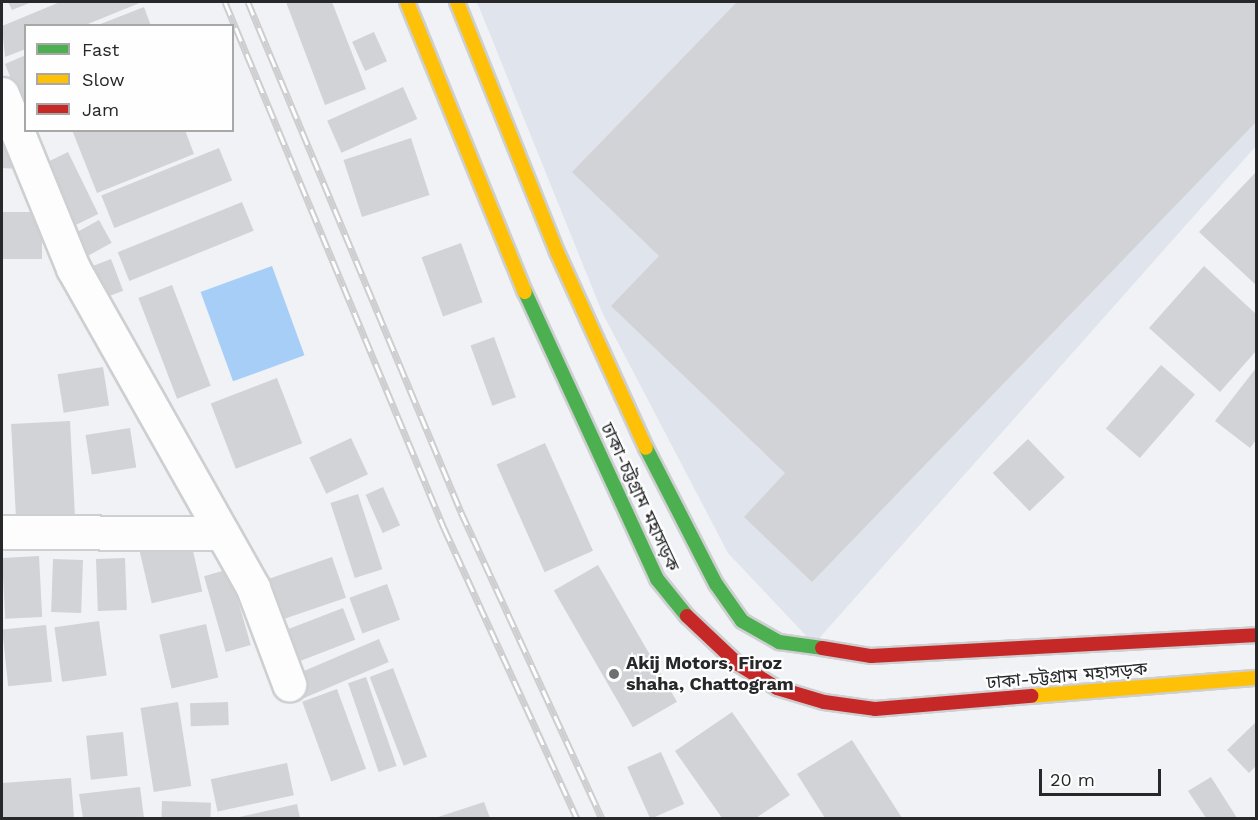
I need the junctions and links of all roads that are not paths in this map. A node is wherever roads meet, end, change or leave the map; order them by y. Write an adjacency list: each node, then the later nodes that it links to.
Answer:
1 (407, 2): 7 (highway, ঢাকা-চট্টগ্রাম মহাসড়ক)
2 (457, 2): 6 (highway, ঢাকা-চট্টগ্রাম মহাসড়ক)
3 (2, 94): 5 (street)
4 (2, 532): 5 (street)
5 (220, 533): 8 (street)
6 (1257, 635)
7 (1257, 678)
8 (289, 684)

